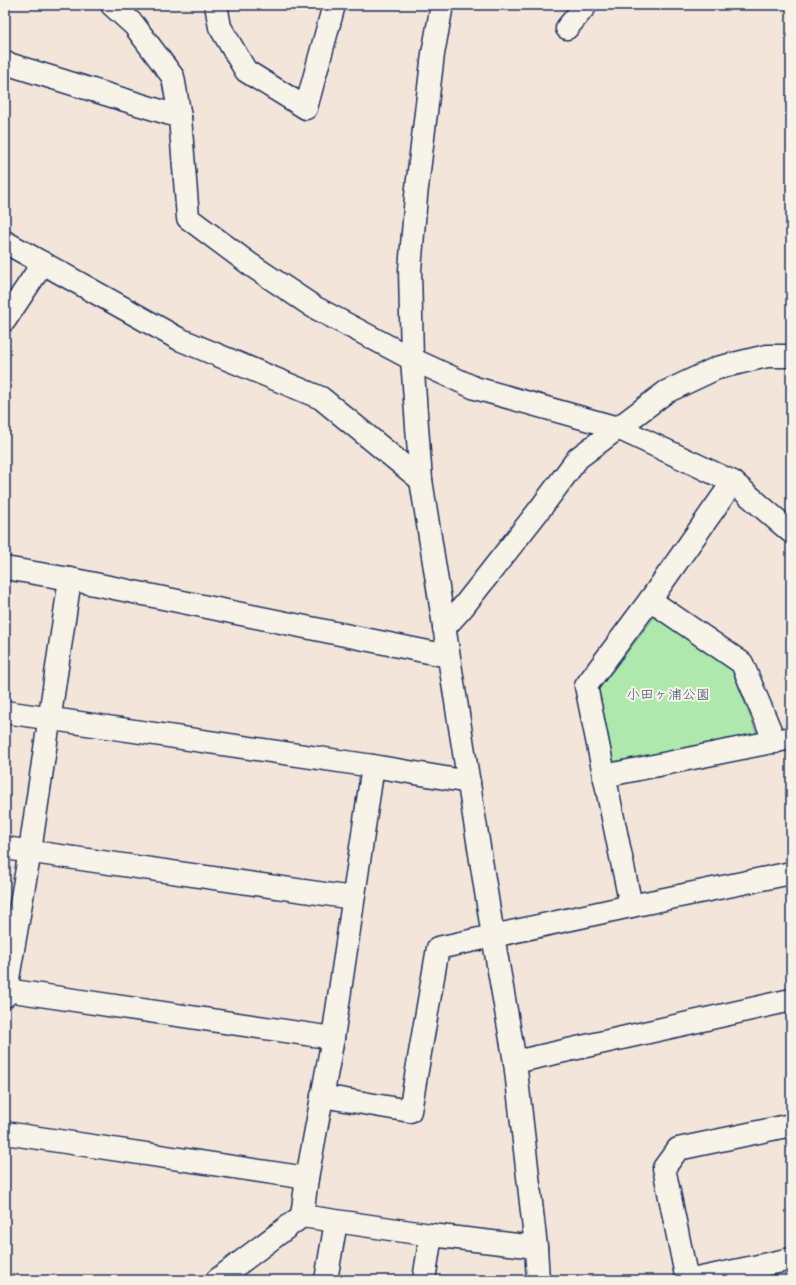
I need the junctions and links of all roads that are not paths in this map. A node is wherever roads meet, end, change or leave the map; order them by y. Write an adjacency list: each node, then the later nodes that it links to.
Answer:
1 (112, 5): 8 (street)
2 (216, 5): 3 (street)
3 (334, 5)
4 (442, 5): 13 (street)
5 (586, 5): 6 (street)
6 (567, 28)
7 (5, 63): 8 (street)
8 (180, 117): 13 (street)
9 (5, 242): 10 (street)
10 (43, 263): 11 (street); 15 (street)
11 (5, 320)
12 (791, 356): 14 (street)
13 (412, 359): 14 (street); 15 (street)
14 (618, 428): 16 (street); 21 (street)
15 (421, 480): 21 (street)
16 (733, 482): 17 (street); 20 (street)
17 (791, 532)
18 (5, 568): 19 (street)
19 (70, 579): 22 (street); 24 (street)
20 (650, 600): 25 (street); 27 (street)
21 (444, 628): 22 (street)
22 (448, 656): 28 (street)
23 (5, 712): 24 (street)
24 (49, 719): 26 (street); 30 (street)
25 (783, 740): 27 (street)
26 (373, 766): 28 (street); 32 (street)
27 (604, 776): 33 (street)
28 (469, 782): 34 (street)
29 (5, 848): 30 (street)
30 (30, 852): 32 (street); 35 (street)
31 (791, 873): 33 (street)
32 (353, 898): 37 (street)
33 (631, 906): 34 (street)
34 (493, 936): 38 (street); 39 (street)
35 (6, 993): 37 (street)
36 (791, 1000): 38 (street)
37 (333, 1038): 39 (street)
38 (515, 1062): 46 (street)
39 (322, 1096): 42 (street)
40 (791, 1125): 52 (street)
41 (5, 1133): 42 (street)
42 (307, 1178): 43 (street)
43 (302, 1216): 44 (street); 48 (street)
44 (336, 1222): 45 (street); 49 (street)
45 (431, 1235): 46 (street); 50 (street)
46 (536, 1246): 51 (street)
47 (791, 1259): 53 (street)
48 (217, 1280)
49 (326, 1280)
50 (424, 1280)
51 (538, 1280)
52 (687, 1280)
53 (692, 1280)

